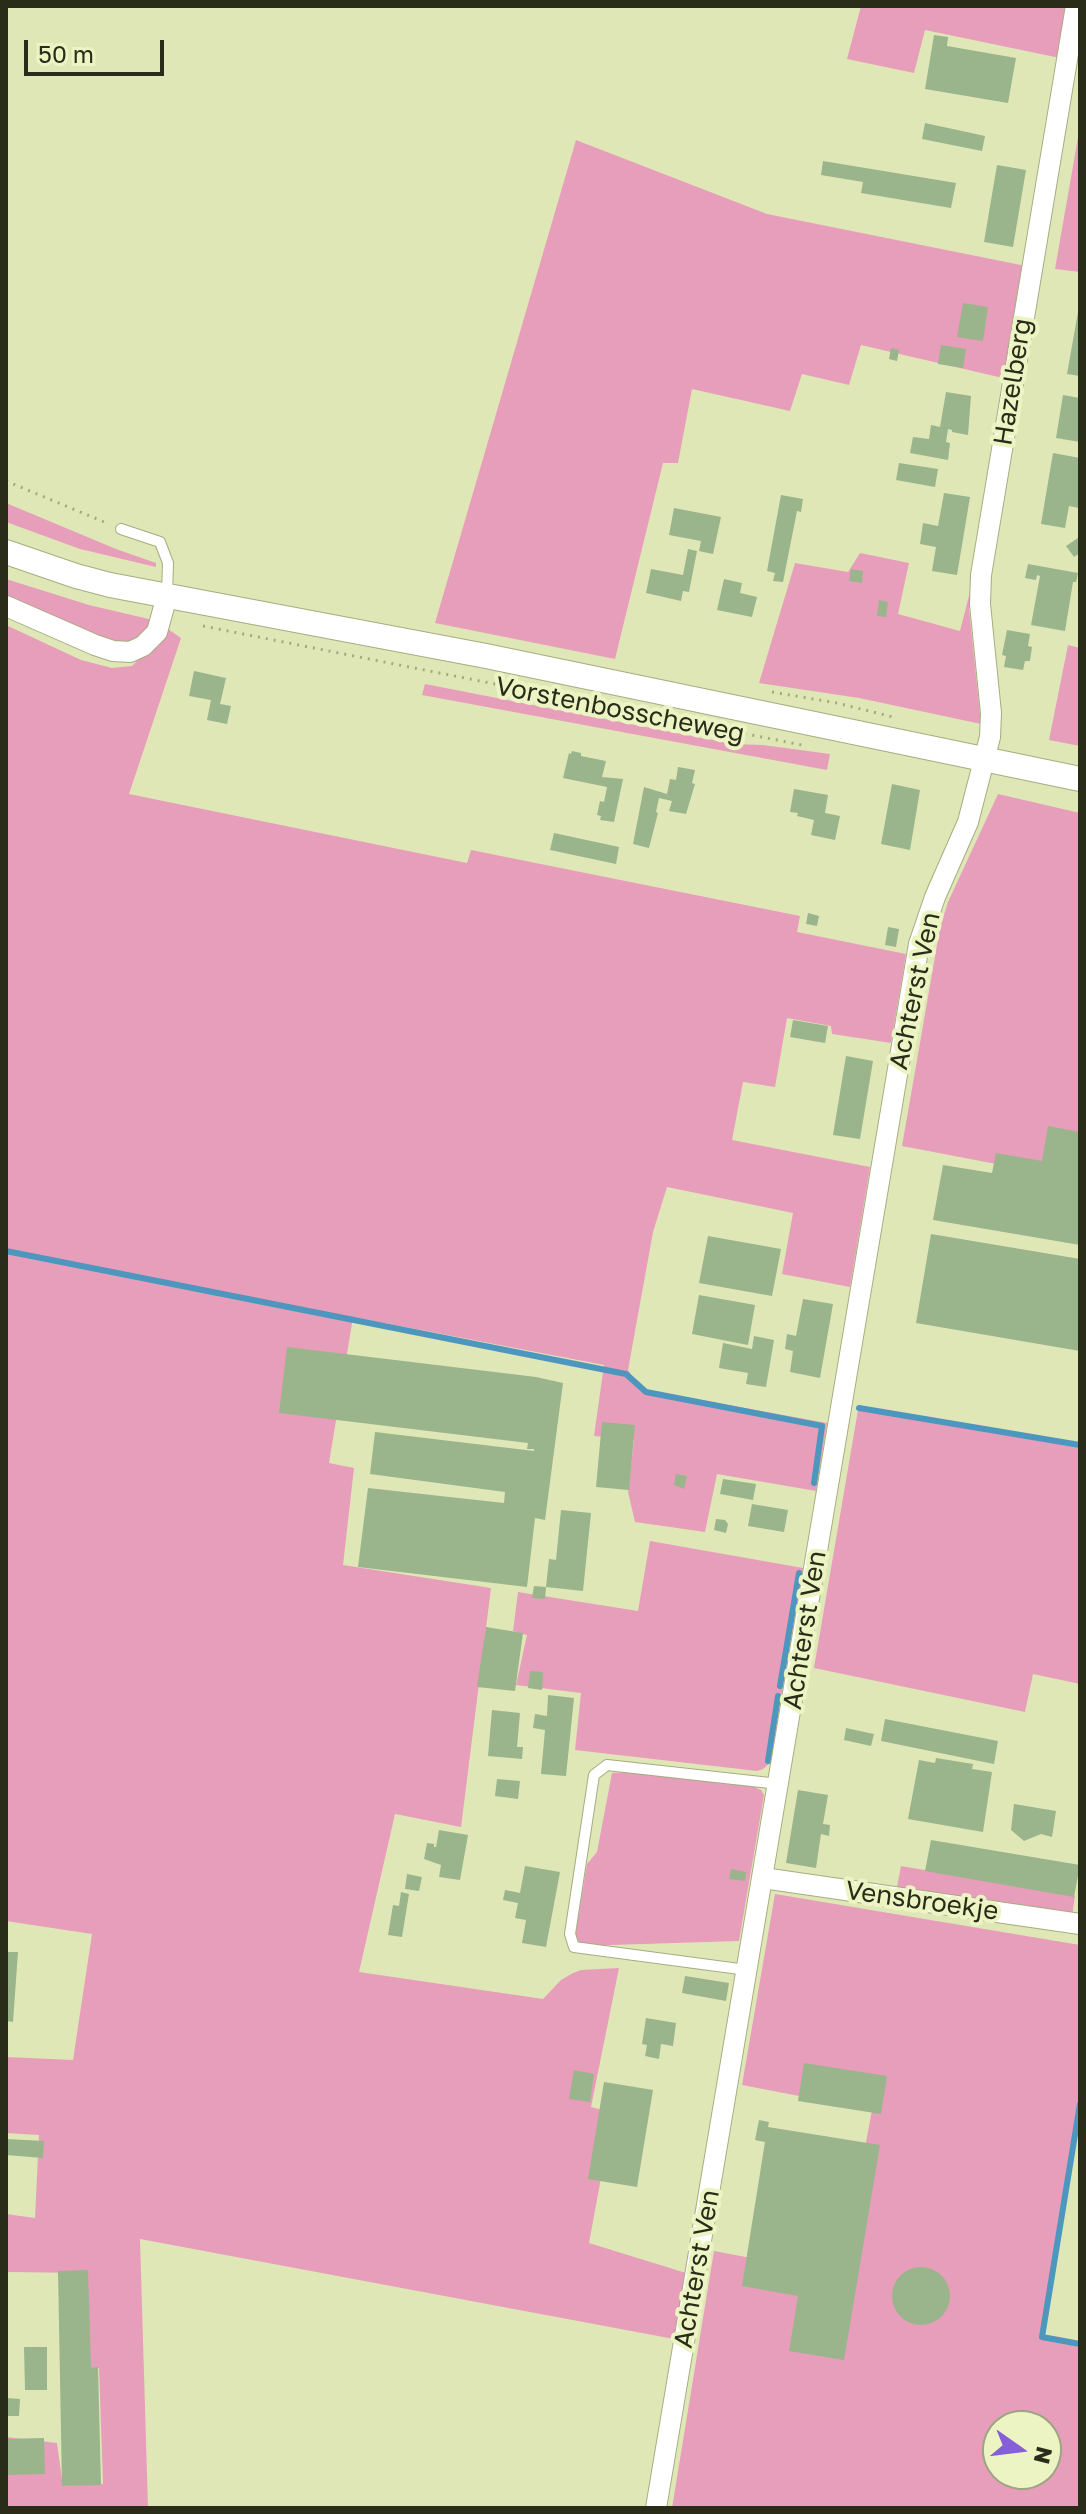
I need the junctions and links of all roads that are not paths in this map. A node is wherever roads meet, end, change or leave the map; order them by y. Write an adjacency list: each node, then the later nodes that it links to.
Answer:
1 (1076, 6): 6 (street, Hazelberg)
2 (121, 529): 4 (lane)
3 (6, 552): 4 (street, Vorstenbosscheweg)
4 (167, 596): 5 (street); 6 (street, Vorstenbosscheweg)
5 (6, 606)
6 (985, 760): 7 (street, Vorstenbosscheweg); 8 (street, Achterst Ven)
7 (1080, 779)
8 (779, 1784): 9 (street, Achterst Ven); 11 (lane)
9 (763, 1878): 10 (street, Vensbroekje); 11 (street, Achterst Ven)
10 (1080, 1924)
11 (747, 1970): 12 (street, Achterst Ven)
12 (656, 2508)

